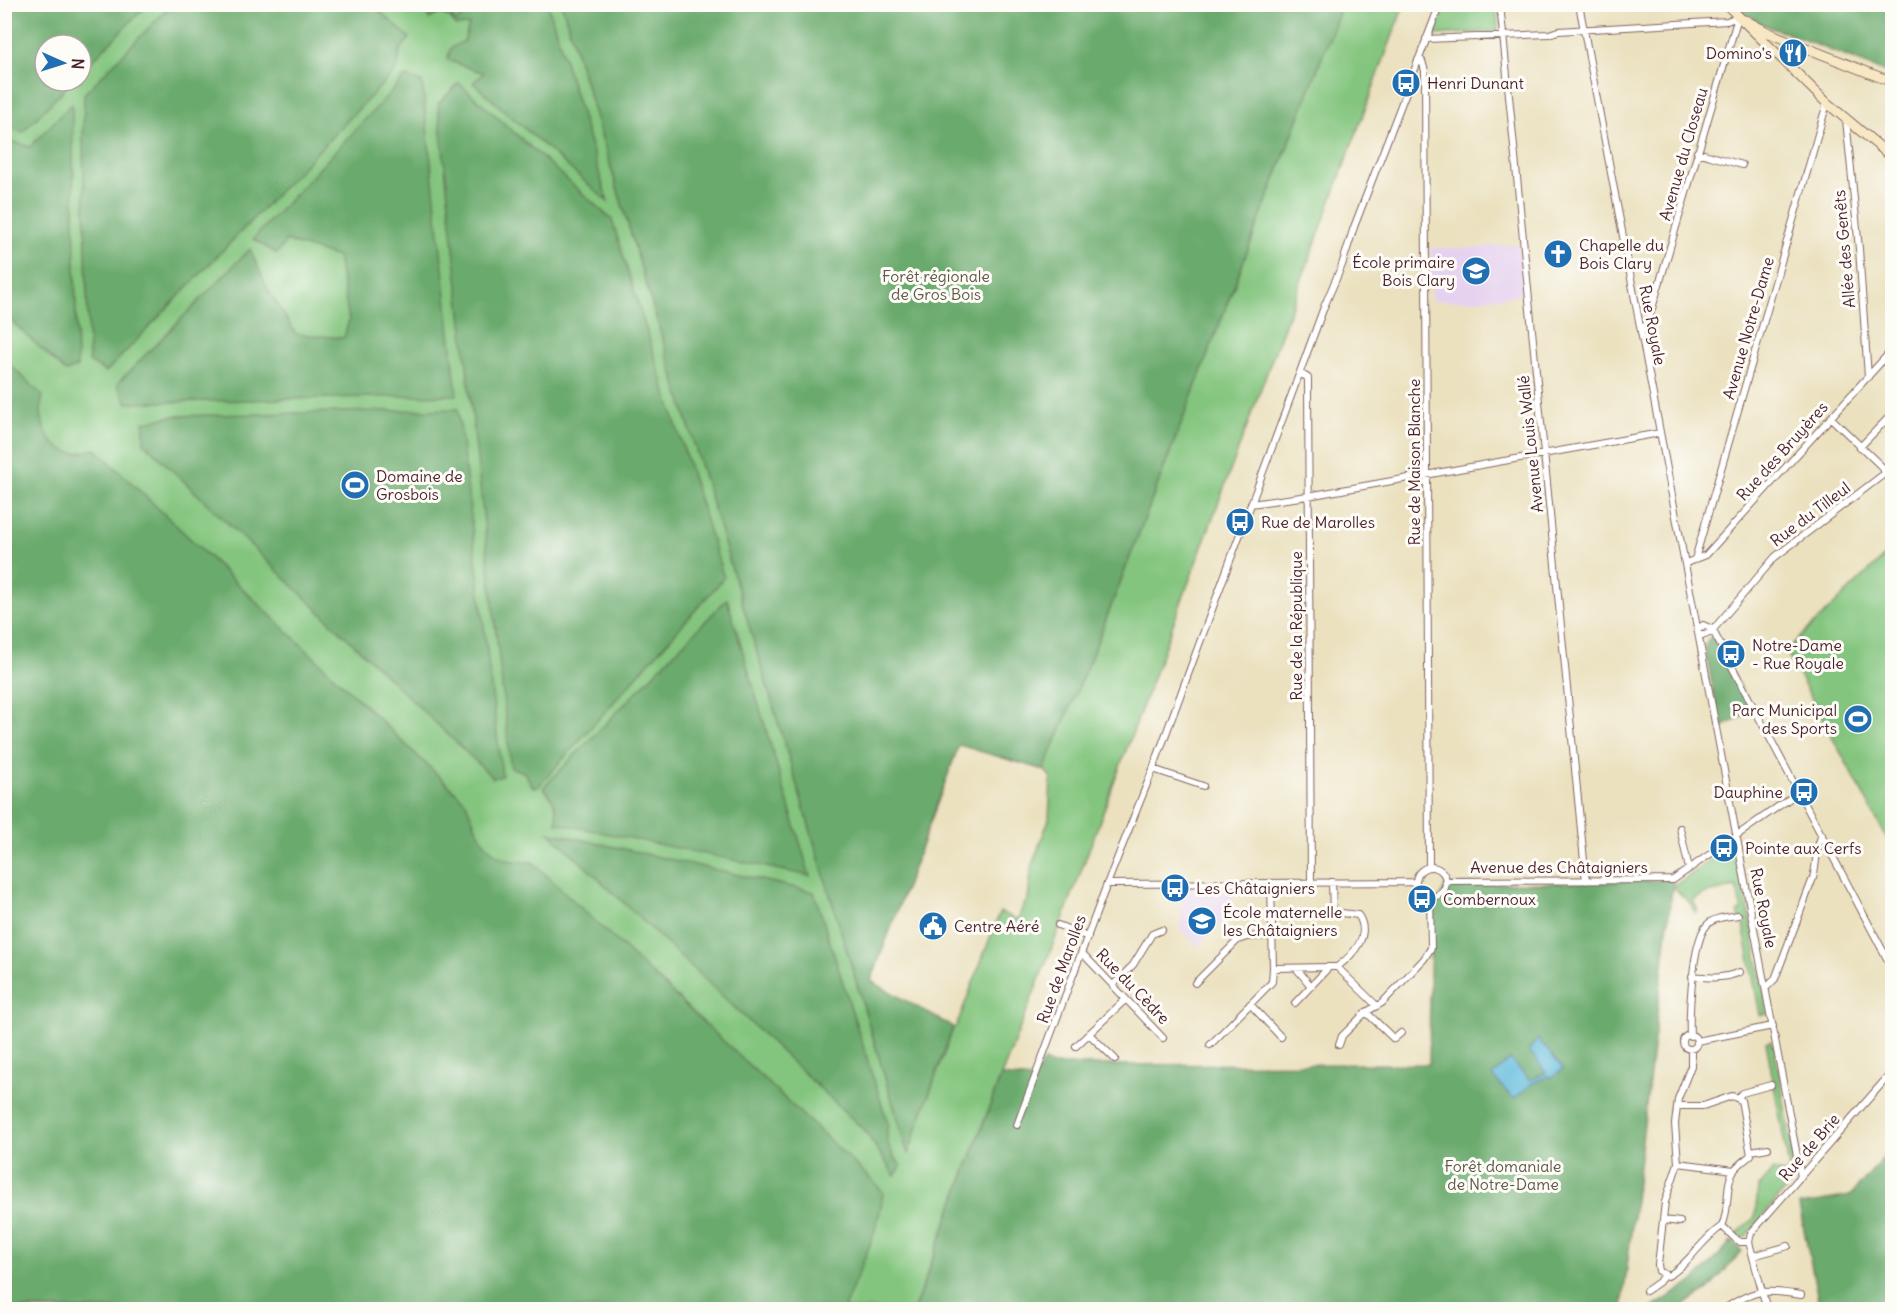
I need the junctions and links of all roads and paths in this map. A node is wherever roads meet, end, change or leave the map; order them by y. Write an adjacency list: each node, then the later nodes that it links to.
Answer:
1 (1440, 4): 9 (street, Rue de Marolles)
2 (1500, 4): 8 (street, Avenue Louis Wallé)
3 (1579, 4): 6 (street, Rue Royale)
4 (1726, 4): 5 (main road)
5 (1738, 17): 6 (street); 7 (main road); 10 (main road); 18 (street, Avenue du Closeau)
6 (1584, 31): 8 (street); 21 (street, Rue Royale)
7 (1769, 33): 11 (main road); 12 (main road)
8 (1504, 36): 9 (street); 29 (street, Avenue Louis Wallé)
9 (1426, 39): 14 (street, Rue de Marolles)
10 (1759, 39): 12 (main road); 13 (main road)
11 (1788, 40): 12 (main road); 15 (main road)
12 (1774, 43): 13 (main road)
13 (1777, 54): 16 (main road)
14 (1418, 60): 23 (street, Rue de Marolles); 32 (street, Rue de Maison Blanche)
15 (1893, 82)
16 (1827, 104): 17 (main road); 35 (street, Avenue Notre-Dame)
17 (1846, 119): 19 (main road); 24 (street, Allée des Genêts)
18 (1697, 153): 20 (street); 21 (street, Avenue du Closeau)
19 (1893, 157)
20 (1742, 165)
21 (1641, 332): 27 (street, Rue Royale)
22 (1893, 350): 24 (street, Rue des Bruyères)
23 (1300, 374): 33 (street, Rue de la République); 34 (street, Rue de Marolles)
24 (1868, 377): 26 (street, Rue des Bruyères)
25 (1893, 414): 28 (street)
26 (1831, 418): 28 (street); 35 (street, Rue des Bruyères)
27 (1660, 433): 29 (street); 36 (street, Rue Royale)
28 (1860, 447): 31 (street)
29 (1545, 454): 32 (street); 48 (street, Avenue Louis Wallé)
30 (1893, 468): 31 (street, Rue du Tilleul)
31 (1886, 474): 37 (street, Rue du Tilleul)
32 (1427, 475): 33 (street); 45 (street, Rue de Maison Blanche)
33 (1308, 496): 34 (street); 52 (street, Rue de la République)
34 (1251, 504): 39 (street, Rue de Marolles)
35 (1695, 559): 36 (street, Rue des Bruyères)
36 (1686, 563): 38 (street, Rue Royale)
37 (1712, 629): 38 (street, Rue du Tilleul); 41 (street)
38 (1701, 631): 43 (street, Rue Royale)
39 (1153, 769): 40 (street); 53 (street, Rue de Marolles)
40 (1203, 786)
41 (1799, 792): 43 (street); 44 (street)
42 (1680, 828): 46 (street)
43 (1736, 835): 46 (street); 71 (street, Rue Royale)
44 (1822, 836): 65 (street); 71 (street)
45 (1429, 867): 47 (street); 50 (street)
46 (1689, 869): 48 (street, Avenue des Châtaigniers)
47 (1445, 881): 48 (street, Avenue des Châtaigniers); 54 (street)
48 (1586, 881)
49 (1332, 882): 50 (street); 52 (street); 62 (street)
50 (1416, 882): 54 (street)
51 (1271, 883): 52 (street); 53 (street); 58 (street)
52 (1311, 883)
53 (1107, 884): 59 (street, Rue de Marolles)
54 (1430, 897): 75 (street)
55 (1738, 915): 67 (street)
56 (1058, 925): 59 (street)
57 (1162, 930): 69 (street)
58 (1273, 936): 63 (street); 68 (street)
59 (1088, 937): 60 (street, Rue de Marolles)
60 (1083, 954): 69 (street, Rue du Cèdre); 93 (street, Rue de Marolles)
61 (1329, 967): 62 (street); 64 (street); 70 (street)
62 (1337, 967): 75 (street)
63 (1273, 968): 64 (street); 74 (street)
64 (1296, 968): 70 (street)
65 (1893, 968)
66 (1740, 972): 67 (street)
67 (1692, 976): 80 (street)
68 (1195, 983)
69 (1113, 985): 72 (street, Rue du Cèdre)
70 (1311, 986): 73 (street)
71 (1766, 988): 77 (street, Rue Royale)
72 (1126, 999): 79 (street); 82 (street, Rue du Cèdre)
73 (1295, 1003)
74 (1250, 1004): 81 (street); 84 (street)
75 (1377, 1006): 76 (street)
76 (1366, 1012): 78 (street); 85 (street)
77 (1773, 1026): 83 (street); 98 (street, Rue Royale)
78 (1401, 1033)
79 (1089, 1034): 86 (street); 88 (street)
80 (1690, 1036): 83 (street); 87 (street)
81 (1281, 1037)
82 (1163, 1038)
83 (1697, 1041): 87 (street)
84 (1210, 1045)
85 (1339, 1045)
86 (1076, 1046)
87 (1691, 1049): 92 (street)
88 (1115, 1059)
89 (1893, 1072): 98 (street, Rue de Brie)
90 (1771, 1085): 91 (street)
91 (1738, 1097): 92 (street); 95 (street)
92 (1677, 1106): 96 (street)
93 (1017, 1125)
94 (1768, 1148): 95 (street)
95 (1751, 1151): 97 (street)
96 (1678, 1163): 97 (street); 99 (street)
97 (1734, 1170): 101 (street)
98 (1801, 1177): 102 (street, Rue de Brie)
99 (1663, 1220): 100 (street); 105 (street)
100 (1680, 1222)
101 (1722, 1226): 102 (street); 105 (street)
102 (1749, 1242): 104 (street)
103 (1788, 1246): 104 (street)
104 (1753, 1256): 107 (street)
105 (1664, 1274): 106 (street)
106 (1646, 1291)
107 (1762, 1292): 108 (street); 109 (street); 110 (street)
108 (1801, 1295)
109 (1723, 1310)
110 (1767, 1310)

